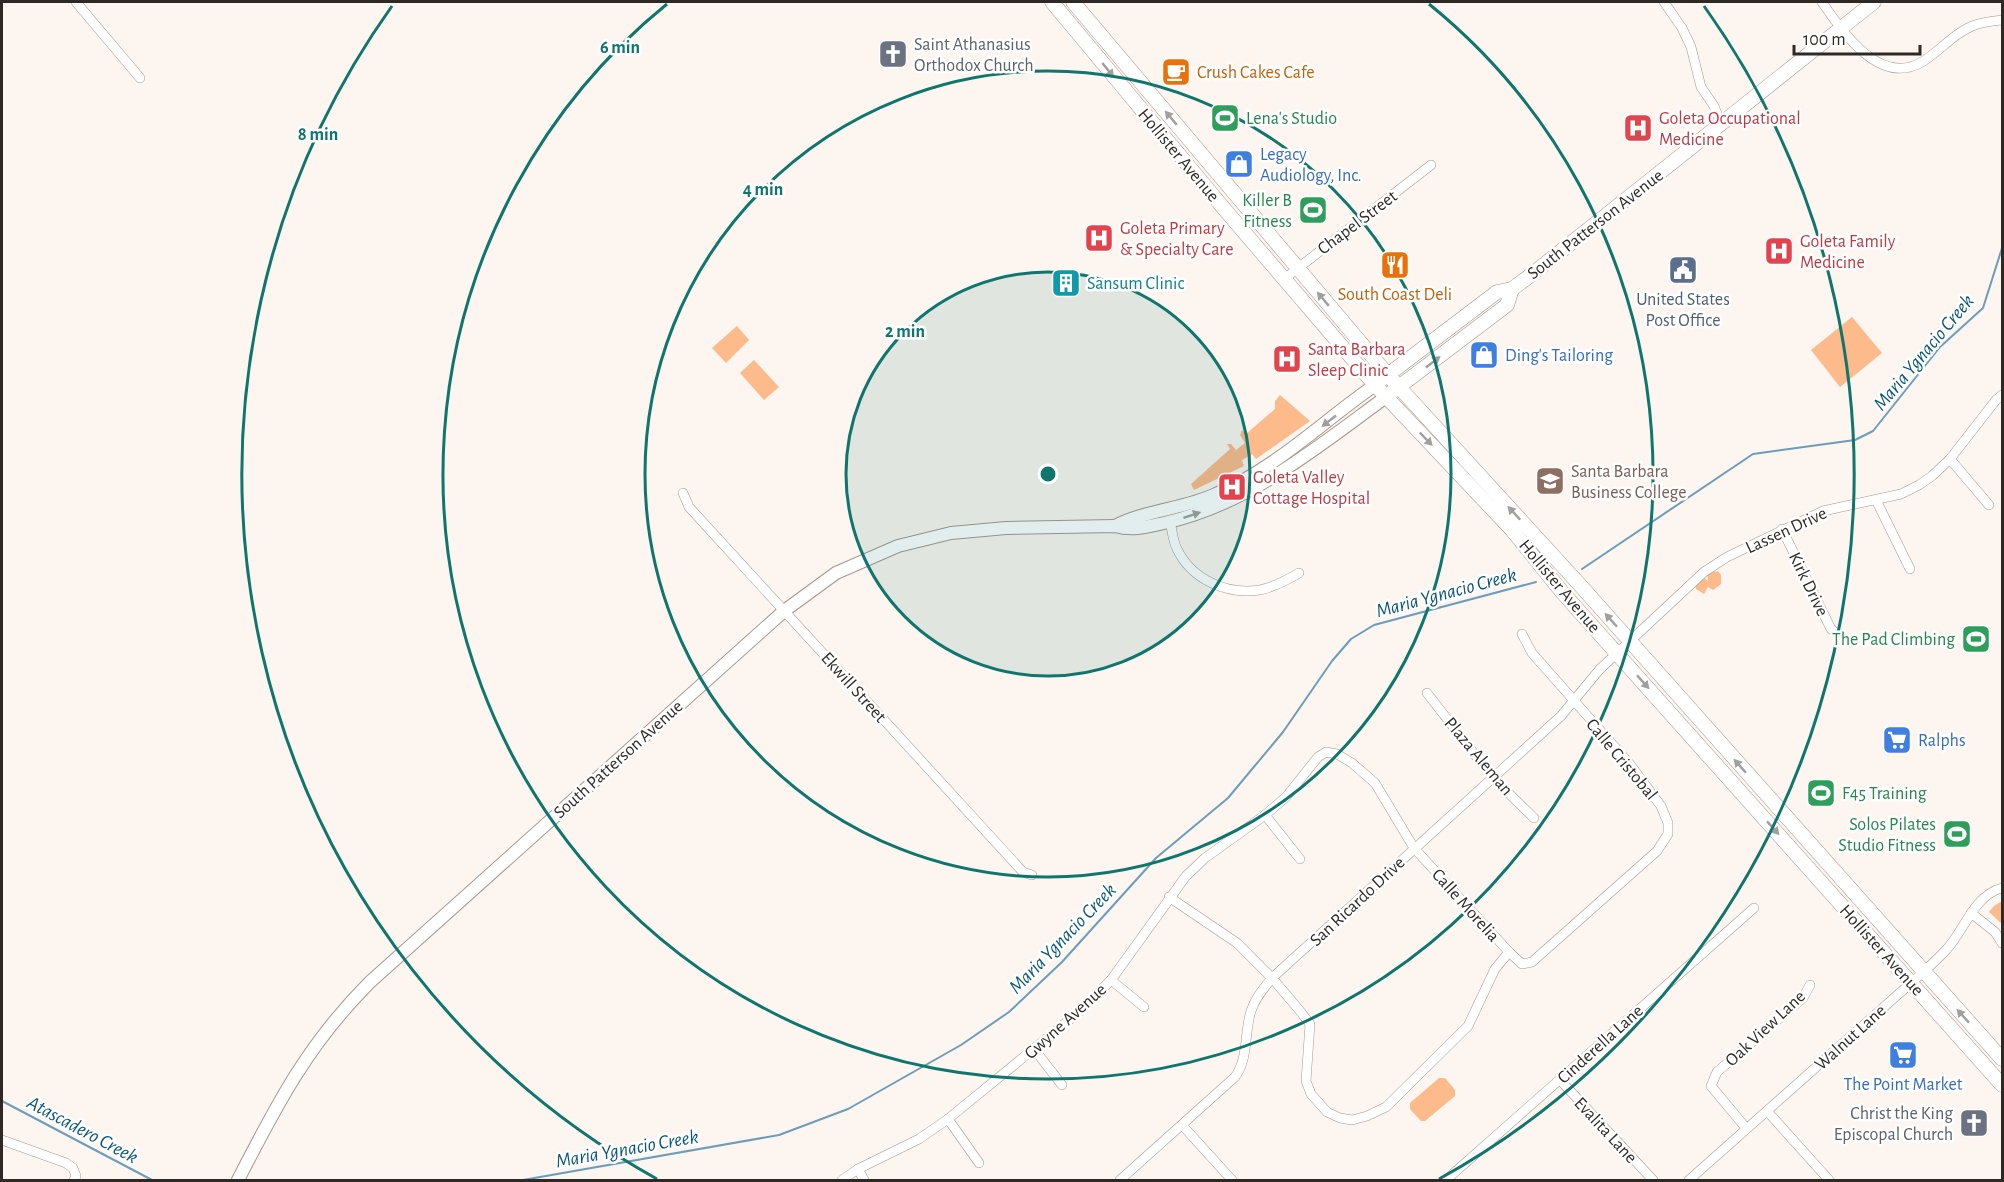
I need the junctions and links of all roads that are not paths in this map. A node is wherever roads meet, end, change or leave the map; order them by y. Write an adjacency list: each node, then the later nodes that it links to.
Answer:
1 (76, 2): 9 (street)
2 (1052, 2): 13 (main road, Hollister Avenue, one-way to 13)
3 (1073, 2): 12 (main road, Hollister Avenue, one-way to 3)
4 (1664, 2): 10 (street)
5 (1822, 2): 8 (street)
6 (1874, 2): 8 (main road, South Patterson Avenue)
7 (2002, 20): 8 (street)
8 (1841, 28): 10 (main road, South Patterson Avenue)
9 (140, 78)
10 (1721, 124): 14 (main road, South Patterson Avenue)
11 (1431, 165): 12 (street, Chapel Street)
12 (1297, 268): 13 (street, Chapel Street); 15 (main road, Hollister Avenue, one-way to 12)
13 (1284, 279): 16 (main road, Hollister Avenue)
14 (1512, 289): 15 (main road, South Patterson Avenue); 17 (main road, South Patterson Avenue, one-way to 14)
15 (1388, 375): 16 (main road, South Patterson Avenue); 17 (main road, Hollister Avenue)
16 (1375, 385): 19 (main road, Hollister Avenue); 25 (street, South Patterson Avenue, one-way to 25)
17 (1399, 387): 19 (main road, South Patterson Avenue); 32 (main road, Hollister Avenue, one-way to 17)
18 (2002, 395): 20 (street, Lassen Drive)
19 (1386, 397): 24 (street, South Patterson Avenue, one-way to 19); 33 (main road, Hollister Avenue, one-way to 33)
20 (1950, 459): 22 (street, Lassen Drive); 23 (street)
21 (683, 493): 29 (street, Ekwill Street)
22 (1876, 500): 26 (street, Lassen Drive); 27 (street)
23 (1989, 505)
24 (1170, 521): 25 (street, South Patterson Avenue); 28 (street)
25 (1115, 526): 29 (street, South Patterson Avenue)
26 (1782, 530): 31 (street, Kirk Drive); 32 (street, Lassen Drive)
27 (1910, 569)
28 (1299, 573)
29 (784, 611): 44 (street, Ekwill Street); 70 (street, South Patterson Avenue)
30 (1521, 634): 35 (street, Calle Cristobal)
31 (1839, 635)
32 (1629, 641): 33 (street, San Ricardo Drive); 51 (main road, Hollister Avenue, one-way to 32)
33 (1616, 653): 35 (street, San Ricardo Drive); 54 (main road, Hollister Avenue, one-way to 54)
34 (1427, 693): 37 (street, Plaza Aleman)
35 (1573, 700): 37 (street, San Ricardo Drive); 40 (street, Calle Cristobal)
36 (1331, 752): 38 (street, Gwyne Avenue); 42 (street, Calle Morelia)
37 (1493, 778): 39 (street, Plaza Aleman); 42 (street, San Ricardo Drive)
38 (1265, 815): 43 (street); 46 (street, Gwyne Avenue)
39 (1534, 818)
40 (1668, 823): 41 (street); 50 (street)
41 (1679, 823)
42 (1414, 848): 50 (street, Calle Morelia); 52 (street, San Ricardo Drive)
43 (1300, 859)
44 (1032, 875)
45 (2002, 888): 48 (street, Walnut Lane)
46 (1169, 897): 52 (street); 53 (street, Gwyne Avenue)
47 (1754, 908): 59 (street, Cinderella Lane)
48 (1971, 913): 49 (street); 51 (street, Walnut Lane)
49 (2002, 943)
50 (1509, 952): 52 (street)
51 (1923, 971): 54 (street, Walnut Lane); 58 (main road, Hollister Avenue, one-way to 51)
52 (1272, 978): 64 (street, San Ricardo Drive)
53 (1111, 980): 56 (street); 57 (street, Gwyne Avenue)
54 (1911, 983): 61 (main road, Hollister Avenue); 62 (street, Walnut Lane)
55 (1810, 985): 65 (street, Oak View Lane)
56 (1144, 1007)
57 (1034, 1049): 60 (street); 63 (street, Gwyne Avenue)
58 (2002, 1059)
59 (1560, 1080): 75 (street, Cinderella Lane); 76 (street, Evalita Lane)
60 (1062, 1085)
61 (2002, 1085)
62 (1767, 1111): 65 (street, Walnut Lane); 78 (street)
63 (948, 1119): 67 (street); 68 (street, Gwyne Avenue)
64 (1182, 1125): 73 (street, San Ricardo Drive); 74 (street)
65 (1746, 1128): 77 (street, Walnut Lane)
66 (2, 1140): 69 (street)
67 (979, 1163)
68 (858, 1169): 71 (street, Gwyne Avenue); 72 (street)
69 (74, 1180)
70 (238, 1180)
71 (842, 1180)
72 (864, 1180)
73 (1120, 1180)
74 (1232, 1180)
75 (1446, 1180)
76 (1653, 1180)
77 (1689, 1180)
78 (1829, 1180)

